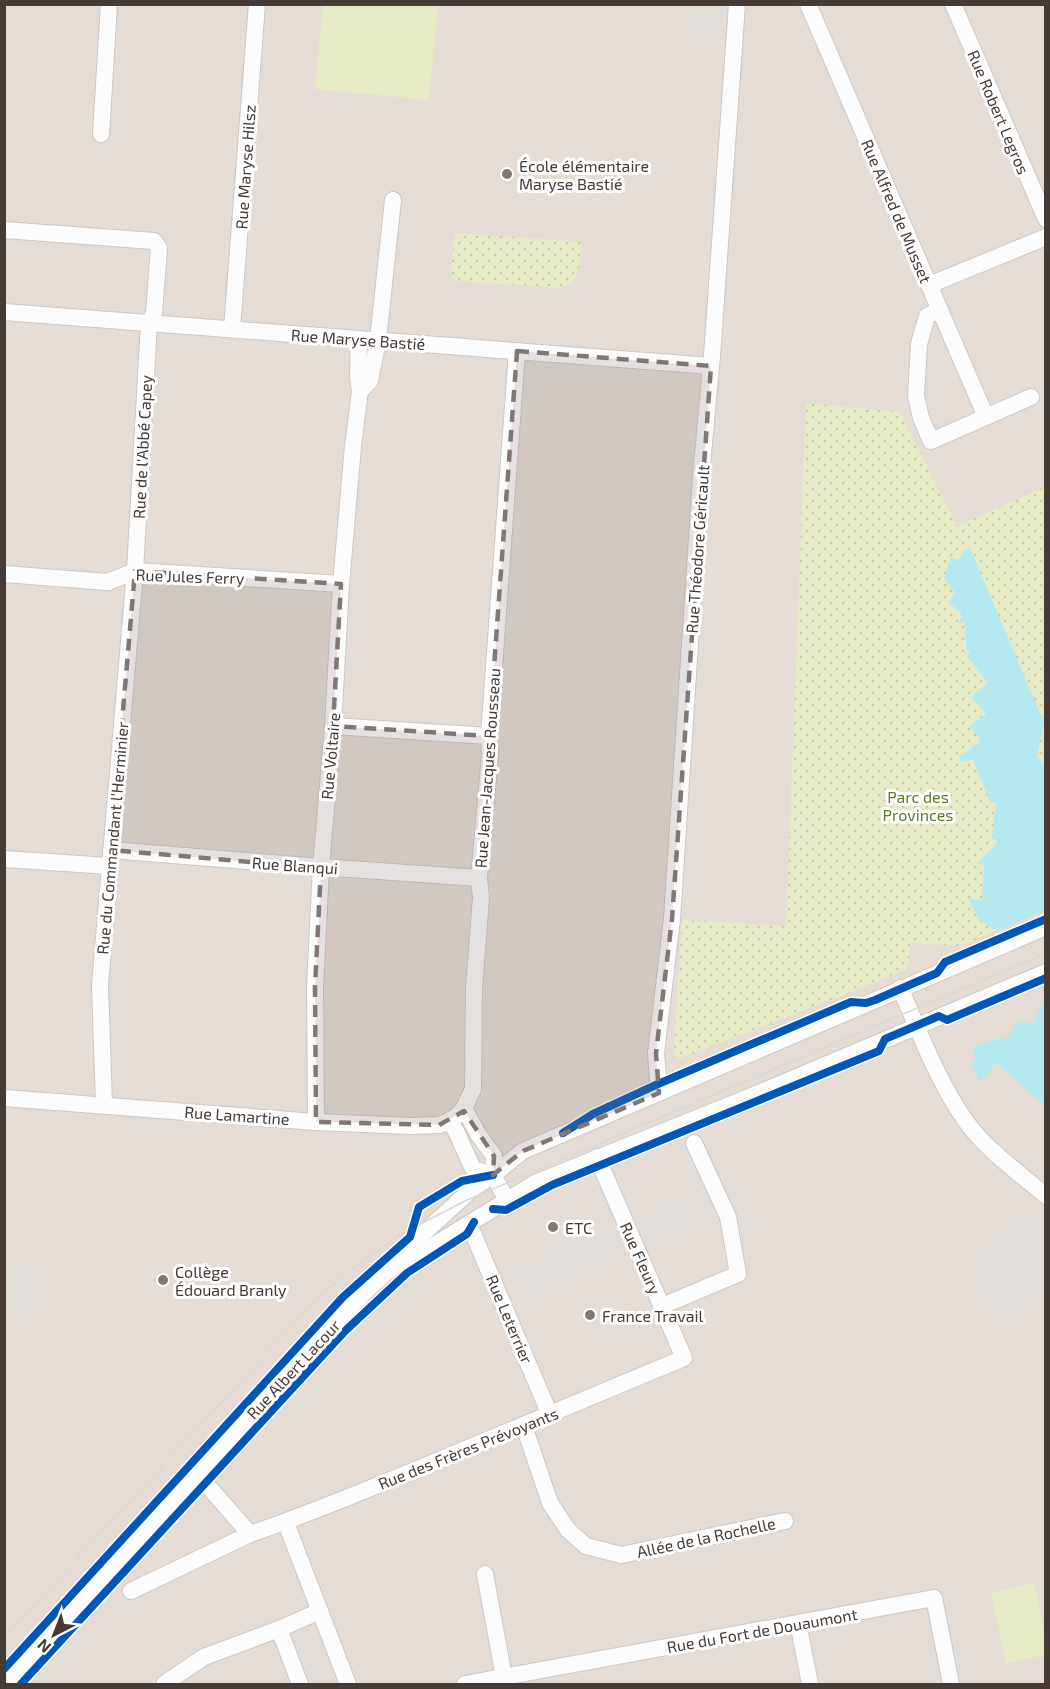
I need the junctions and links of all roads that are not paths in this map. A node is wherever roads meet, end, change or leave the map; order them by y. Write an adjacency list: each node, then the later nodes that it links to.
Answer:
1 (109, 4): 6 (street)
2 (257, 4): 15 (street, Rue Maryse Hilsz)
3 (737, 4): 19 (street, Rue Théodore Géricault)
4 (808, 4): 11 (street, Rue Alfred de Musset)
5 (953, 4): 8 (street, Rue Robert Legros)
6 (101, 134)
7 (393, 200): 17 (street, Rue Voltaire)
8 (1046, 219)
9 (4, 230): 14 (street, Rue de l'Abbé Capey)
10 (1046, 237): 11 (street)
11 (929, 285): 12 (street, Rue Alfred de Musset)
12 (940, 310): 22 (street, Rue Alfred de Musset); 22 (street)
13 (4, 312): 14 (street, Rue Maryse Bastié)
14 (149, 323): 15 (street, Rue Maryse Bastié); 23 (street, Rue de l'Abbé Capey)
15 (232, 329): 16 (street, Rue Maryse Bastié)
16 (359, 339): 17 (street, Rue Maryse Bastié); 20 (street, Rue Voltaire)
17 (378, 340): 18 (street, Rue Maryse Bastié); 20 (street, Rue Voltaire)
18 (517, 351): 19 (street, Rue Maryse Bastié); 27 (street, Rue Jean-Jacques Rousseau)
19 (711, 366): 36 (street, Rue Théodore Géricault)
20 (360, 392): 25 (street, Rue Voltaire)
21 (1031, 398): 22 (street)
22 (986, 417)
23 (135, 570): 24 (street, Rue Jules Ferry); 25 (street, Rue Jules Ferry); 28 (street, Rue du Commandant l'Herminier)
24 (4, 574)
25 (341, 584): 26 (street, Rue Voltaire)
26 (333, 726): 27 (street); 30 (street, Rue Voltaire)
27 (489, 736): 31 (street, Rue Jean-Jacques Rousseau)
28 (110, 858): 29 (street, Rue Blanqui); 30 (street, Rue Blanqui); 38 (street, Rue du Commandant l'Herminier)
29 (4, 859)
30 (321, 867): 31 (street, Rue Blanqui); 41 (street, Rue Voltaire)
31 (479, 878): 39 (street, Rue Jean-Jacques Rousseau)
32 (1046, 927): 34 (street)
33 (1046, 972): 35 (street)
34 (900, 988): 35 (street); 36 (street)
35 (916, 1026): 43 (street); 45 (street)
36 (658, 1093): 44 (street)
37 (4, 1098): 38 (street, Rue Lamartine)
38 (104, 1105): 41 (street, Rue Lamartine)
39 (464, 1108): 40 (street); 44 (street)
40 (449, 1121): 41 (street, Rue Lamartine); 44 (street)
41 (316, 1122)
42 (694, 1143): 49 (street)
43 (597, 1157): 46 (street); 49 (street, Rue Fleury)
44 (493, 1175): 46 (street); 48 (street)
45 (1046, 1196)
46 (507, 1200): 47 (street)
47 (469, 1224): 48 (street); 51 (street, Rue Leterrier)
48 (393, 1267): 53 (street, Rue Albert Lacour)
49 (662, 1306): 50 (street, Rue Fleury)
50 (684, 1358): 51 (street, Rue des Frères Prévoyants)
51 (550, 1414): 52 (street, Rue des Frères Prévoyants)
52 (524, 1426): 54 (street, Allée de la Rochelle); 55 (street, Rue des Frères Prévoyants)
53 (196, 1474): 56 (street); 63 (street, Rue Albert Lacour)
54 (785, 1521)
55 (286, 1522): 56 (street, Rue des Frères Prévoyants); 59 (street)
56 (250, 1534): 58 (street)
57 (485, 1574): 62 (street)
58 (131, 1591)
59 (320, 1611): 61 (street); 66 (street)
60 (798, 1623): 62 (street, Rue du Fort de Douaumont); 68 (street); 69 (street, Rue du Fort de Douaumont)
61 (279, 1629): 64 (street); 65 (street)
62 (504, 1677): 67 (street, Rue du Fort de Douaumont)
63 (4, 1684)
64 (164, 1684)
65 (300, 1684)
66 (348, 1684)
67 (465, 1684)
68 (810, 1684)
69 (951, 1684)

